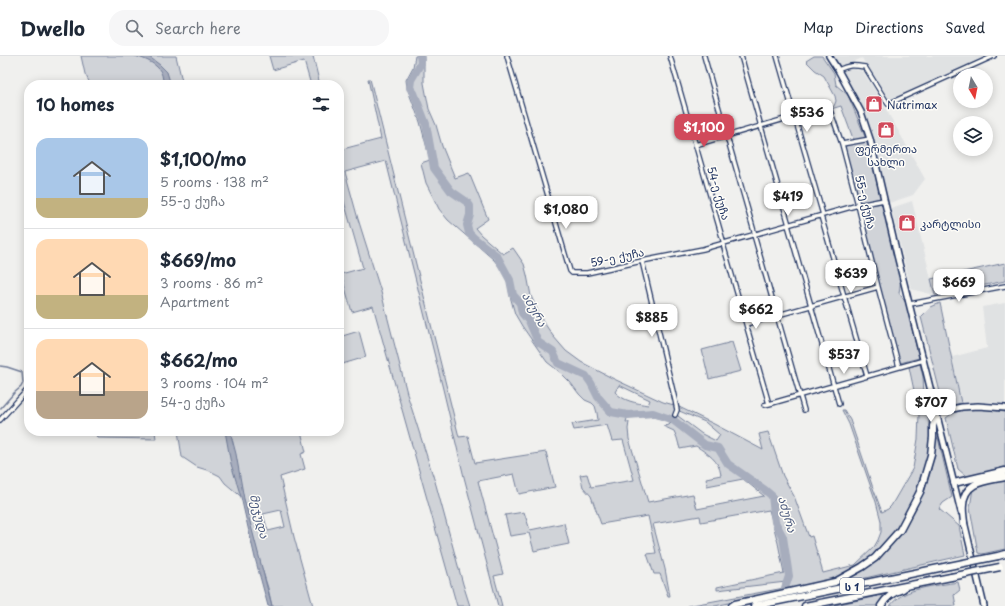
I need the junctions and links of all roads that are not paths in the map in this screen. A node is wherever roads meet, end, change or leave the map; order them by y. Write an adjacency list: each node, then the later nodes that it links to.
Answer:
1 (507, 56): 21 (street, 59-ე ქუჩა)
2 (670, 56): 14 (street, 54-ე ქუჩა)
3 (704, 56): 11 (street)
4 (741, 56): 10 (street)
5 (777, 56): 9 (street)
6 (829, 56): 8 (main road)
7 (994, 56): 8 (street)
8 (838, 70): 12 (main road)
9 (794, 116): 10 (street, 55-ე ქუჩა); 13 (street, 55-ე ქუჩა); 17 (street)
10 (761, 126): 11 (street, 55-ე ქუჩა); 18 (street)
11 (727, 136): 14 (street, 55-ე ქუჩა); 19 (street)
12 (870, 138): 13 (street); 15 (main road)
13 (842, 144): 16 (street, 55-ე ქუჩა)
14 (695, 145): 20 (street, 54-ე ქუჩა)
15 (884, 200): 16 (street, 59-ე ქუჩა); 25 (main road)
16 (858, 205): 17 (street, 59-ე ქუჩა); 23 (street, 55-ე ქუჩა)
17 (822, 215): 18 (street, 59-ე ქუჩა); 24 (street)
18 (788, 225): 19 (street, 59-ე ქუჩა); 26 (street)
19 (755, 235): 20 (street, 59-ე ქუჩა); 27 (street)
20 (723, 244): 21 (street, 59-ე ქუჩა); 28 (street, 54-ე ქუჩა)
21 (642, 261): 41 (street)
22 (1005, 286): 25 (street)
23 (878, 287): 24 (street); 30 (street, 55-ე ქუჩა)
24 (844, 296): 26 (street); 31 (street)
25 (910, 304): 29 (main road)
26 (811, 305): 27 (street); 32 (street)
27 (777, 315): 28 (street); 34 (street)
28 (746, 324): 35 (street, 54-ე ქუჩა)
29 (924, 360): 30 (street); 40 (main road)
30 (899, 367): 31 (street)
31 (867, 376): 32 (street)
32 (833, 386): 34 (street); 36 (street)
33 (24, 394): 42 (street)
34 (800, 395): 35 (street); 39 (street)
35 (769, 404): 37 (street)
36 (839, 404)
37 (764, 405)
38 (1005, 408): 40 (main road)
39 (804, 410)
40 (937, 412): 45 (main road); 50 (highway)
41 (675, 415)
42 (0, 420)
43 (1005, 472): 45 (highway)
44 (1005, 477): 46 (highway)
45 (954, 483): 46 (main road)
46 (964, 524): 54 (main road)
47 (1005, 554): 51 (highway, ს 1, bridge)
48 (1003, 566): 49 (highway, ს 1, bridge)
49 (922, 582): 52 (highway, ს 1); 53 (highway)
50 (732, 606)
51 (754, 606)
52 (804, 606)
53 (881, 606)
54 (984, 606)

